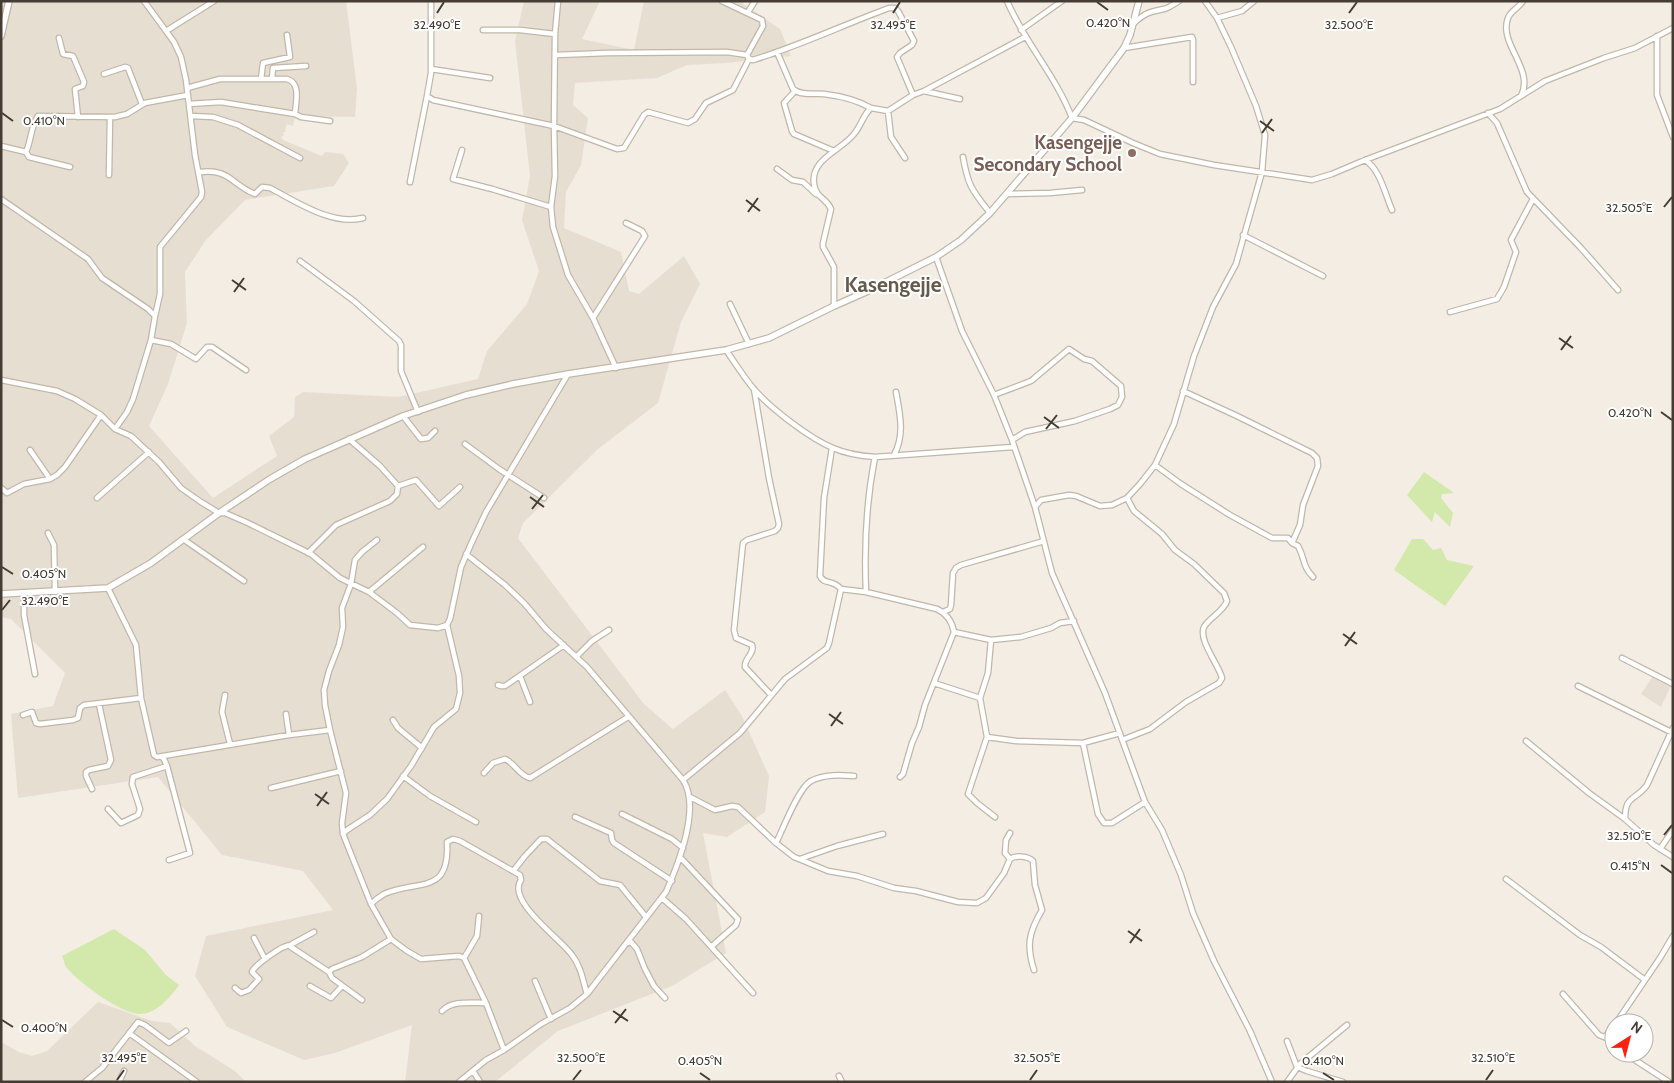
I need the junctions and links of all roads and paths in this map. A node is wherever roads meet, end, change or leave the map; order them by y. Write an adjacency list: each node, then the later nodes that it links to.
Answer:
1 (10, 1): 23 (street)
2 (144, 1): 21 (street)
3 (214, 1): 21 (street)
4 (431, 1): 33 (street)
5 (558, 1): 22 (street)
6 (722, 1): 15 (street)
7 (755, 1): 15 (street)
8 (1007, 1): 20 (street)
9 (1062, 1): 20 (street)
10 (1139, 1): 17 (street)
11 (1179, 1): 17 (street)
12 (1205, 1): 16 (street)
13 (1254, 1): 16 (street)
14 (1524, 2): 45 (street)
15 (748, 12): 31 (street)
16 (1217, 18): 71 (street)
17 (1134, 23): 28 (street)
18 (1673, 28): 25 (street)
19 (483, 30): 22 (street)
20 (1021, 30): 26 (street)
21 (166, 31): 39 (street)
22 (555, 34): 30 (street)
23 (1, 36)
24 (287, 36): 36 (street)
25 (1657, 36): 45 (street); 59 (street)
26 (1025, 37): 41 (street); 56 (street)
27 (58, 38): 54 (street)
28 (1124, 48): 38 (street); 56 (street)
29 (777, 52): 31 (street); 40 (street); 43 (street)
30 (556, 55): 31 (street); 58 (street)
31 (748, 57): 58 (street)
32 (306, 66): 37 (street)
33 (431, 68): 35 (street); 44 (street)
34 (104, 74): 47 (street)
35 (490, 78)
36 (261, 79): 37 (street); 39 (street)
37 (272, 79): 52 (street)
38 (1193, 82)
39 (187, 88): 42 (street)
40 (795, 91): 49 (street); 62 (street)
41 (924, 91): 43 (street); 46 (street)
42 (188, 95): 47 (street); 48 (street)
43 (913, 95): 50 (street)
44 (427, 96): 58 (street); 73 (street)
45 (1520, 97): 51 (street)
46 (960, 99)
47 (142, 104): 55 (street)
48 (188, 104): 52 (street); 53 (street)
49 (871, 108): 50 (street); 62 (street)
50 (888, 111): 66 (street)
51 (1488, 113): 67 (street); 78 (street)
52 (295, 114): 57 (street)
53 (190, 116): 65 (street); 70 (street)
54 (78, 117): 55 (street); 63 (street)
55 (110, 117): 72 (street)
56 (1072, 118): 71 (street); 75 (street)
57 (330, 121)
58 (554, 126): 79 (street)
59 (1673, 137)
60 (1, 146): 63 (street)
61 (462, 150): 79 (street)
62 (834, 151): 76 (street)
63 (26, 152): 68 (street)
64 (963, 157): 81 (street)
65 (300, 158)
66 (905, 158)
67 (1365, 160): 71 (street); 80 (street)
68 (70, 167)
69 (776, 169): 76 (street)
70 (200, 172): 82 (street); 92 (street)
71 (1262, 172): 84 (street)
72 (109, 175)
73 (410, 182)
74 (1082, 190): 75 (street)
75 (1007, 194): 81 (street)
76 (817, 195): 90 (street)
77 (1, 199): 92 (street)
78 (1532, 199): 88 (street); 91 (street)
79 (551, 207): 93 (street)
80 (1392, 210)
81 (990, 213): 85 (street)
82 (363, 218)
83 (626, 223): 93 (street)
84 (1243, 235): 87 (street); 102 (street)
85 (936, 257): 90 (street); 104 (street)
86 (300, 261): 105 (street)
87 (1323, 276)
88 (1618, 290)
89 (730, 304): 95 (street)
90 (834, 306): 95 (street)
91 (1450, 312)
92 (155, 316): 94 (street)
93 (594, 318): 97 (street)
94 (151, 340): 98 (street); 108 (street)
95 (749, 344): 96 (street)
96 (726, 350): 97 (street); 101 (street)
97 (616, 368): 99 (street)
98 (246, 370)
99 (568, 374): 105 (street); 120 (street)
100 (1, 380): 106 (street)
101 (754, 389): 114 (street); 164 (street)
102 (1183, 391): 119 (street); 134 (street)
103 (896, 392): 117 (street)
104 (994, 395): 111 (street); 111 (street)
105 (418, 412): 107 (street)
106 (101, 415): 108 (street); 121 (street)
107 (403, 416): 109 (street); 110 (street)
108 (115, 429): 116 (street)
109 (435, 431)
110 (349, 440): 122 (street); 129 (street)
111 (1012, 440): 113 (street)
112 (465, 444): 120 (street)
113 (1013, 447): 117 (street); 128 (street)
114 (832, 448): 118 (street); 142 (street)
115 (30, 450): 121 (street)
116 (149, 452): 125 (street); 129 (street)
117 (894, 455): 118 (street)
118 (875, 457): 145 (street)
119 (1155, 465): 127 (street); 134 (street)
120 (508, 475): 126 (street); 137 (street)
121 (50, 479): 124 (street)
122 (398, 486): 123 (street); 136 (street)
123 (460, 487)
124 (1, 488)
125 (97, 498)
126 (544, 498)
127 (1127, 498): 128 (street); 178 (street)
128 (1035, 507): 133 (street)
129 (219, 513): 131 (street); 136 (street)
130 (48, 533): 143 (street)
131 (183, 539): 139 (street); 141 (street)
132 (377, 540): 140 (street)
133 (1044, 541): 148 (street); 149 (street)
134 (1292, 543): 138 (street)
135 (422, 547): 144 (street)
136 (308, 553): 140 (street)
137 (466, 554): 150 (street); 154 (street)
138 (1313, 577)
139 (244, 582)
140 (351, 584): 144 (street); 173 (street)
141 (108, 588): 143 (street); 165 (street)
142 (841, 589): 145 (street); 164 (street)
143 (55, 592): 146 (street)
144 (369, 592): 150 (street)
145 (866, 592): 148 (street)
146 (24, 593): 147 (street); 157 (street)
147 (1, 594)
148 (943, 612): 152 (street)
149 (1074, 621): 153 (street); 175 (street)
150 (447, 624): 182 (street)
151 (609, 630): 155 (street)
152 (954, 632): 153 (street); 159 (street)
153 (991, 640): 166 (street)
154 (564, 645): 155 (street); 158 (street)
155 (577, 656): 171 (street)
156 (1622, 658): 160 (street)
157 (35, 674)
158 (520, 676): 161 (street); 167 (street)
159 (934, 683): 166 (street); 189 (street)
160 (1673, 684)
161 (498, 685)
162 (1578, 686): 174 (street)
163 (225, 695): 181 (street)
164 (771, 695): 190 (street)
165 (141, 698): 168 (street); 183 (street)
166 (980, 698): 177 (street)
167 (530, 702)
168 (99, 704): 170 (street); 192 (street)
169 (286, 714): 176 (street)
170 (23, 716)
171 (628, 717): 186 (street); 190 (street)
172 (394, 720): 182 (street)
173 (330, 730): 176 (street); 185 (street)
174 (1672, 730): 199 (street)
175 (1120, 734): 178 (street); 180 (street)
176 (289, 735): 181 (street)
177 (987, 737): 180 (street); 198 (street)
178 (1122, 740): 194 (street)
179 (1526, 741): 199 (street)
180 (1083, 743): 194 (street)
181 (230, 744): 183 (street)
182 (422, 748): 187 (street)
183 (161, 757): 184 (street)
184 (167, 766): 195 (street); 212 (street)
185 (341, 771): 191 (street); 203 (street)
186 (484, 773)
187 (403, 776): 200 (street); 203 (street)
188 (854, 776): 205 (street)
189 (900, 777)
190 (683, 780): 193 (street)
191 (271, 788)
192 (92, 789)
193 (690, 797): 205 (street); 206 (street)
194 (1145, 802): 262 (street)
195 (108, 809)
196 (622, 814): 206 (street)
197 (575, 817): 215 (street)
198 (995, 817)
199 (1625, 819): 207 (street)
200 (476, 822)
201 (1673, 830): 207 (street)
202 (1010, 832): 211 (street)
203 (343, 834): 217 (street)
204 (883, 834): 210 (street)
205 (776, 843): 210 (street)
206 (683, 848): 208 (street)
207 (1660, 849): 209 (street)
208 (680, 857): 215 (street); 226 (street)
209 (1673, 857)
210 (800, 859): 211 (street)
211 (1010, 859): 229 (street)
212 (169, 860)
213 (514, 870): 217 (street); 219 (street); 237 (street)
214 (1506, 879): 231 (street)
215 (672, 881): 216 (street)
216 (662, 898): 219 (street); 226 (street)
217 (371, 904): 223 (street)
218 (479, 916): 227 (street)
219 (646, 917): 224 (street)
220 (314, 932): 225 (street)
221 (1673, 936): 231 (street)
222 (254, 938): 228 (street)
223 (391, 939): 227 (street); 230 (street)
224 (627, 943): 237 (street); 239 (street)
225 (291, 946): 228 (street); 230 (street)
226 (712, 946): 236 (street)
227 (464, 958): 241 (street)
228 (265, 959): 235 (street)
229 (1034, 970)
230 (329, 972): 234 (street)
231 (1644, 980): 243 (street)
232 (535, 981): 244 (street)
233 (310, 986): 234 (street)
234 (342, 986): 240 (street)
235 (235, 988)
236 (753, 993)
237 (587, 994): 244 (street)
238 (1563, 994): 248 (street)
239 (665, 998)
240 (362, 1000)
241 (486, 1003): 242 (street); 250 (street)
242 (442, 1011)
243 (1622, 1013)
244 (551, 1019): 250 (street)
245 (1348, 1025): 252 (street)
246 (186, 1031): 247 (street)
247 (130, 1033): 256 (street); 258 (street)
248 (1604, 1037)
249 (1287, 1042): 252 (street)
250 (504, 1050): 254 (street)
251 (1640, 1063): 265 (street)
252 (1297, 1067): 263 (street); 264 (street)
253 (124, 1071): 257 (street)
254 (473, 1071): 259 (street); 260 (street)
255 (839, 1076): 261 (street)
256 (85, 1082)
257 (120, 1082)
258 (198, 1082)
259 (460, 1082)
260 (480, 1082)
261 (842, 1082)
262 (1272, 1082)
263 (1286, 1082)
264 (1344, 1082)
265 (1669, 1082)

